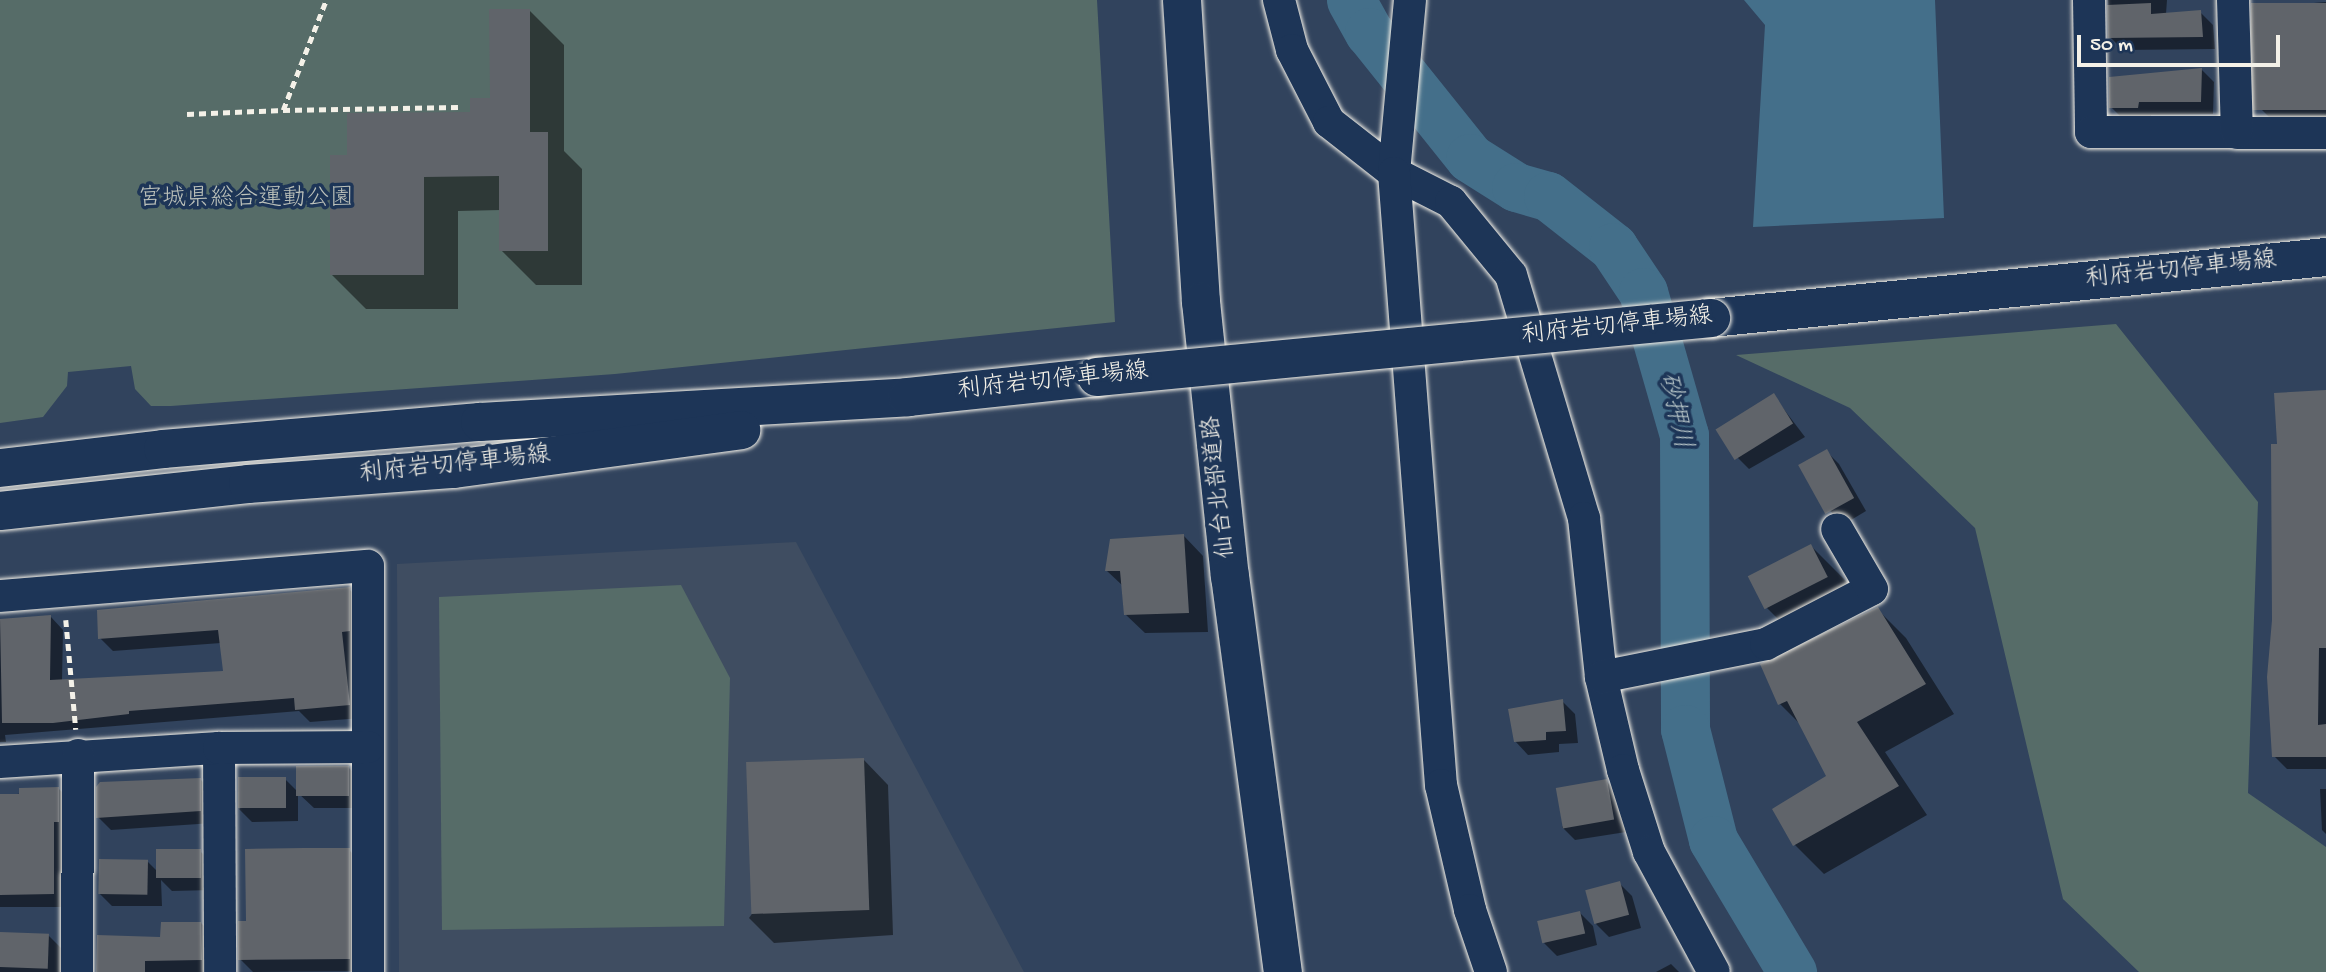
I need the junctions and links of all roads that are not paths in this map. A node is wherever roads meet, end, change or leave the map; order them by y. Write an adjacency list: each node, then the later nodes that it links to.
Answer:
1 (1182, 0): 23 (main road, 仙台北部道路)
2 (1279, 0): 8 (street)
3 (2089, 0): 6 (street)
4 (2233, 0): 6 (street)
5 (1407, 13): 8 (street)
6 (2237, 133): 7 (street)
7 (2326, 133)
8 (1394, 157): 15 (street); 24 (street)
9 (2326, 257): 10 (main road, 利府岩切停車場線, bridge)
10 (908, 397): 11 (main road, 利府岩切停車場線); 12 (main road, 利府岩切停車場線)
11 (0, 468)
12 (0, 511)
13 (1837, 529): 15 (street)
14 (0, 596): 16 (street)
15 (1601, 677): 25 (street)
16 (368, 747): 17 (street); 22 (street)
17 (219, 748): 18 (street); 21 (street)
18 (78, 755): 19 (street); 20 (street)
19 (0, 762)
20 (77, 972)
21 (220, 972)
22 (368, 972)
23 (1283, 972)
24 (1491, 972)
25 (1714, 972)

